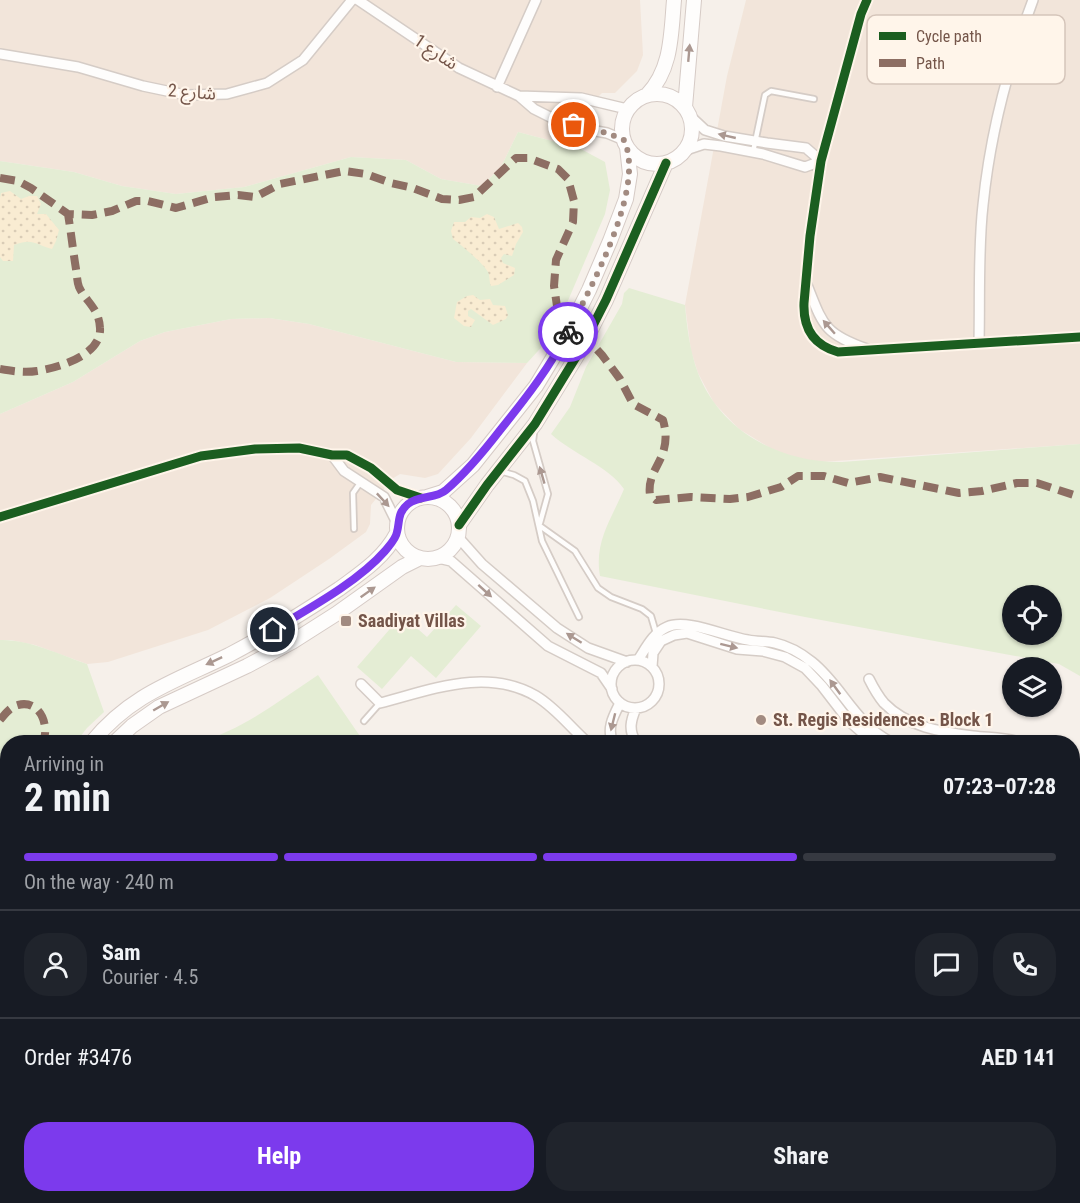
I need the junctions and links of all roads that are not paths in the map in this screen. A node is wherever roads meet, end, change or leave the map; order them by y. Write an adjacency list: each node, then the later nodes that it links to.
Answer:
1 (352, 0): 9 (street, شارع 2)
2 (358, 0): 11 (street, شارع 1)
3 (536, 0): 11 (street)
4 (674, 0): 12 (street)
5 (694, 0): 17 (street, one-way to 5)
6 (867, 0): 23 (street)
7 (1033, 0): 8 (street)
8 (1027, 15)
9 (0, 54)
10 (1006, 84): 27 (street)
11 (497, 87): 13 (street, شارع 1)
12 (646, 95): 16 (street); 17 (street)
13 (519, 96): 14 (street, شارع 1); 18 (street, شارع 1)
14 (581, 98): 16 (street, شارع 1); 18 (street)
15 (814, 99): 19 (lane)
16 (627, 109): 20 (street)
17 (688, 111): 19 (street, one-way to 17); 21 (street)
18 (574, 125): 20 (street, شارع 1)
19 (756, 141): 22 (lane); 23 (street)
20 (625, 144): 24 (street); 33 (street)
21 (686, 150): 22 (street); 24 (street)
22 (753, 152): 23 (street)
23 (821, 161): 25 (street)
24 (666, 163): 29 (street)
25 (806, 282): 28 (street, one-way to 25); 28 (street)
26 (1080, 337): 27 (street)
27 (979, 343): 28 (street)
28 (872, 351)
29 (535, 424): 31 (street); 35 (lane, one-way to 29)
30 (332, 455): 32 (street); 33 (street); 34 (street)
31 (498, 471): 35 (lane); 38 (street)
32 (360, 483): 36 (street, one-way to 36); 37 (lane)
33 (424, 497): 36 (street); 38 (street)
34 (0, 517)
35 (539, 526): 41 (lane); 42 (lane)
36 (397, 528): 39 (street); 53 (street, one-way to 53)
37 (354, 529)
38 (459, 531): 40 (street); 44 (street, one-way to 38)
39 (420, 558): 40 (street); 54 (street, one-way to 39)
40 (438, 558): 48 (street, one-way to 48)
41 (579, 617)
42 (656, 633): 43 (street); 59 (street, one-way to 42)
43 (638, 660): 44 (street); 45 (street)
44 (627, 662): 48 (street)
45 (652, 667): 51 (street); 58 (street, one-way to 58)
46 (869, 679): 60 (street)
47 (361, 684): 49 (street)
48 (612, 689): 50 (street)
49 (380, 703): 52 (lane); 55 (street)
50 (620, 703): 51 (street); 56 (street, one-way to 56)
51 (636, 708): 57 (street)
52 (364, 721)
53 (99, 735)
54 (122, 735)
55 (580, 735)
56 (611, 735)
57 (633, 735)
58 (862, 735)
59 (881, 735)
60 (963, 735)

